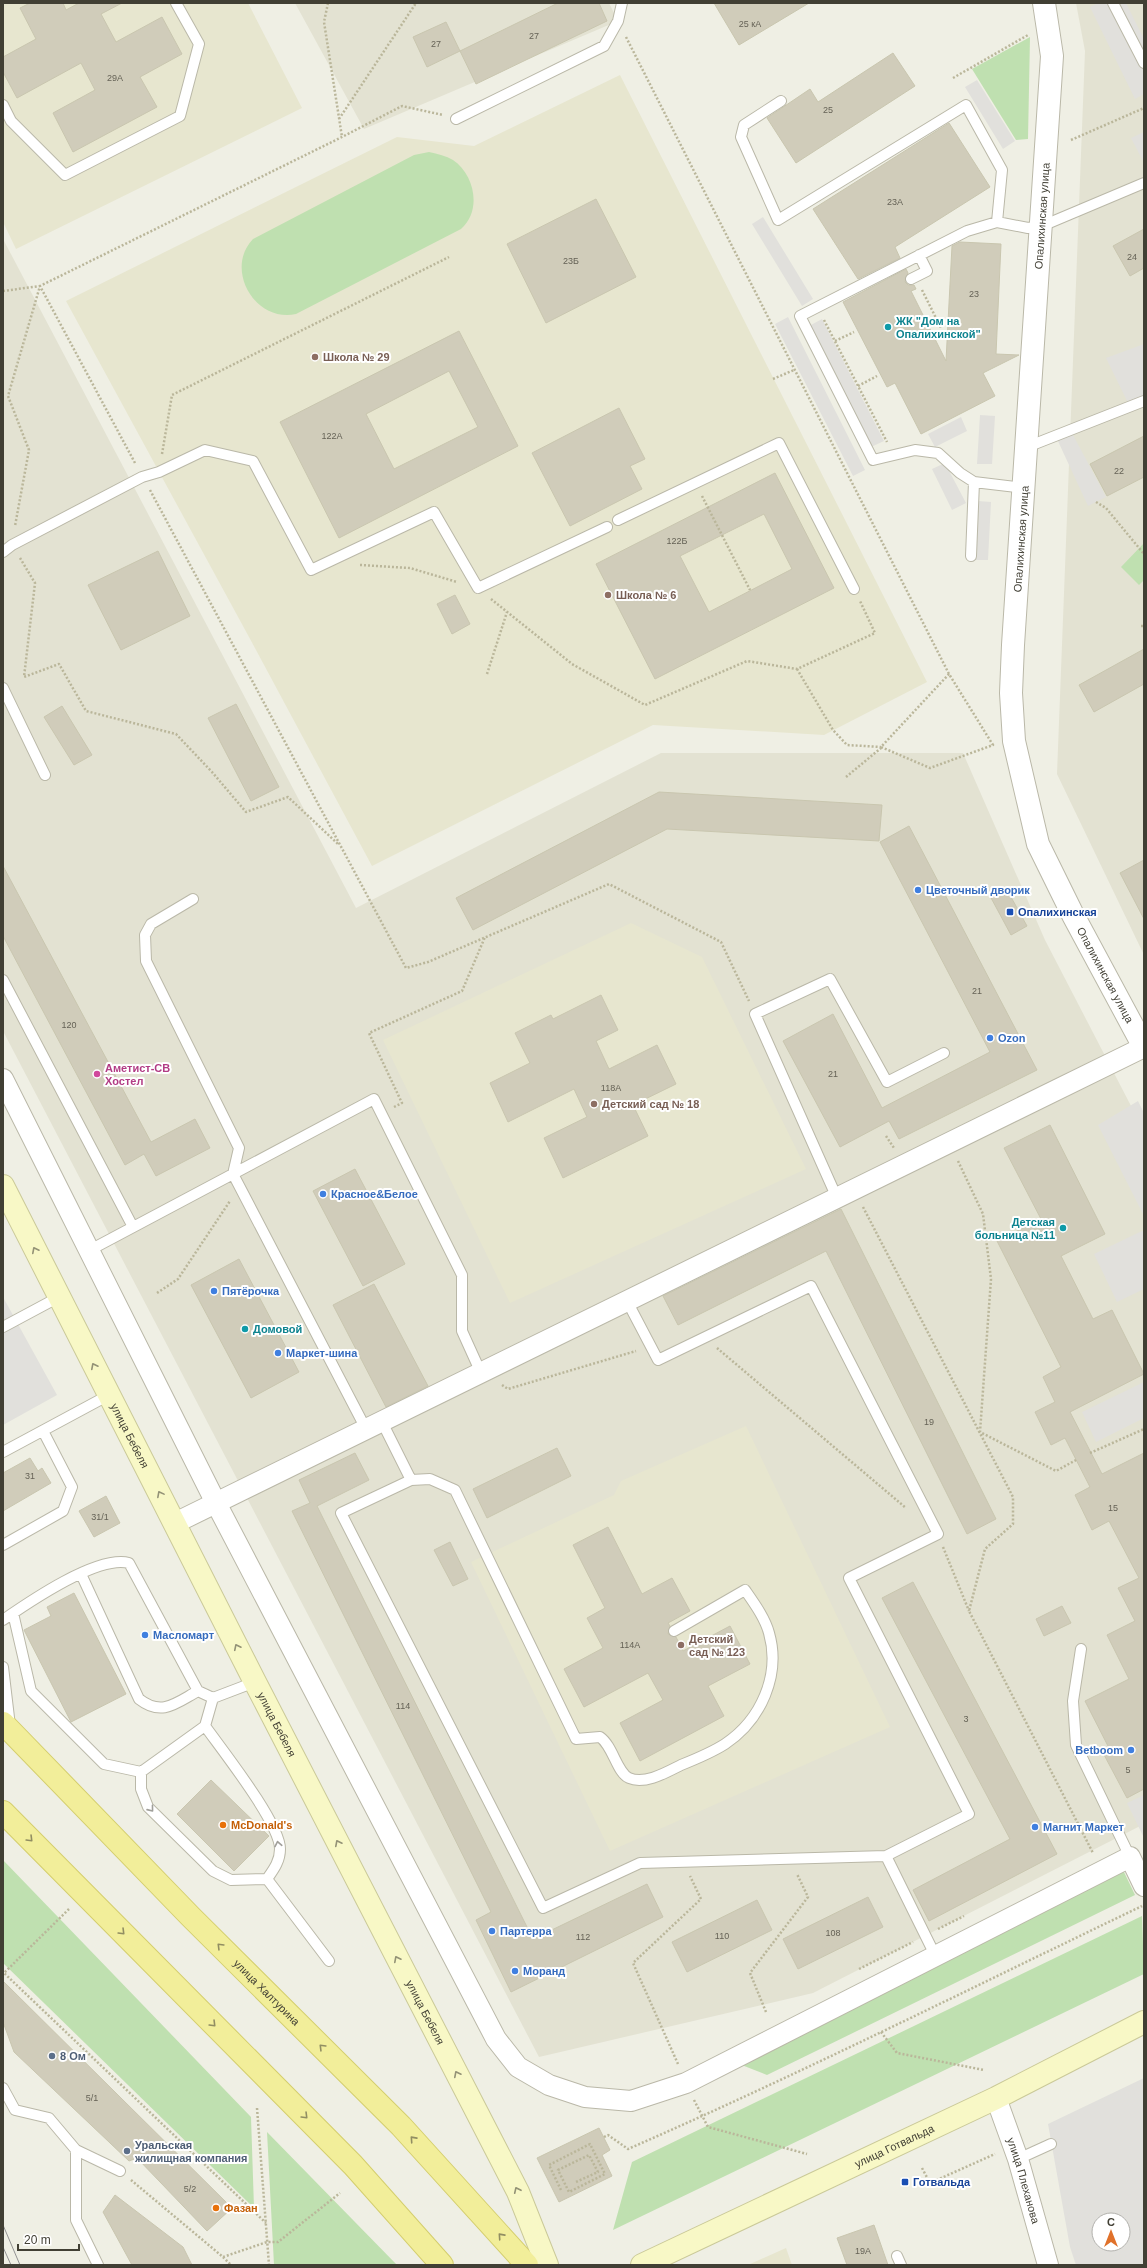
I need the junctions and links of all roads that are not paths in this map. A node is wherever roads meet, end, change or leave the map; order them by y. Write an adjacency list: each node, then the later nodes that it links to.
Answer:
1 (176, 3): 7 (lane)
2 (622, 3): 8 (lane)
3 (1044, 3): 11 (street, Опалихинская улица)
4 (1113, 3): 5 (lane)
5 (1144, 63)
6 (781, 101): 10 (lane)
7 (3, 105)
8 (456, 118)
9 (1144, 183): 11 (lane)
10 (997, 222): 11 (lane); 12 (lane)
11 (1042, 226): 15 (street, Опалихинская улица)
12 (919, 255): 13 (lane); 16 (lane)
13 (913, 278)
14 (1144, 401): 15 (lane)
15 (1027, 447): 17 (street, Опалихинская улица)
16 (974, 482): 17 (lane); 21 (lane)
17 (1025, 488): 27 (street, Опалихинская улица)
18 (618, 520): 22 (lane)
19 (607, 526): 20 (lane)
20 (3, 552)
21 (971, 556)
22 (854, 589)
23 (3, 688): 24 (lane)
24 (45, 775)
25 (193, 899): 30 (lane)
26 (3, 980): 33 (lane)
27 (1144, 1047): 32 (street)
28 (944, 1054): 32 (lane)
29 (3, 1080): 34 (street)
30 (233, 1174): 33 (lane); 38 (lane); 40 (lane)
31 (3, 1186): 35 (main road, улица Бебеля, one-way to 31)
32 (845, 1194): 36 (street)
33 (133, 1227): 34 (lane)
34 (90, 1250): 44 (street)
35 (59, 1297): 37 (lane); 39 (main road, улица Бебеля, one-way to 35)
36 (627, 1301): 38 (street); 60 (lane)
37 (3, 1327)
38 (481, 1373): 40 (street)
39 (109, 1395): 41 (lane); 45 (main road, улица Бебеля, one-way to 39)
40 (374, 1426): 43 (lane); 44 (street)
41 (43, 1431): 42 (lane); 46 (lane)
42 (3, 1452)
43 (411, 1480): 50 (lane); 60 (lane)
44 (216, 1503): 45 (street); 64 (street)
45 (176, 1523): 53 (main road, улица Бебеля, one-way to 45)
46 (3, 1545)
47 (81, 1574): 48 (lane); 54 (lane); 54 (lane)
48 (13, 1613): 49 (lane); 58 (lane)
49 (3, 1620)
50 (674, 1631)
51 (1081, 1649): 61 (lane)
52 (3, 1667): 56 (lane)
53 (255, 1682): 55 (lane); 76 (main road, улица Бебеля, one-way to 53)
54 (198, 1691): 55 (lane)
55 (213, 1698): 57 (lane)
56 (7, 1726): 75 (main road, улица Халтурина, one-way to 56)
57 (205, 1726): 58 (lane); 62 (lane, one-way to 57)
58 (141, 1772): 62 (lane, one-way to 62)
59 (3, 1812): 74 (main road, one-way to 74)
60 (886, 1856): 64 (lane)
61 (1130, 1857): 63 (street); 64 (street)
62 (267, 1879): 65 (lane)
63 (1144, 1886)
64 (936, 1957)
65 (328, 1961)
66 (1144, 2022): 68 (main road, улица Готвальда)
67 (3, 2088): 70 (lane)
68 (996, 2098): 71 (street, улица Плеханова); 77 (main road, улица Готвальда)
69 (1051, 2144): 71 (lane)
70 (76, 2150): 72 (lane); 73 (lane)
71 (1016, 2152): 78 (street, улица Плеханова)
72 (120, 2171)
73 (98, 2265)
74 (442, 2265)
75 (527, 2265)
76 (547, 2265)
77 (642, 2265)
78 (1048, 2265)

